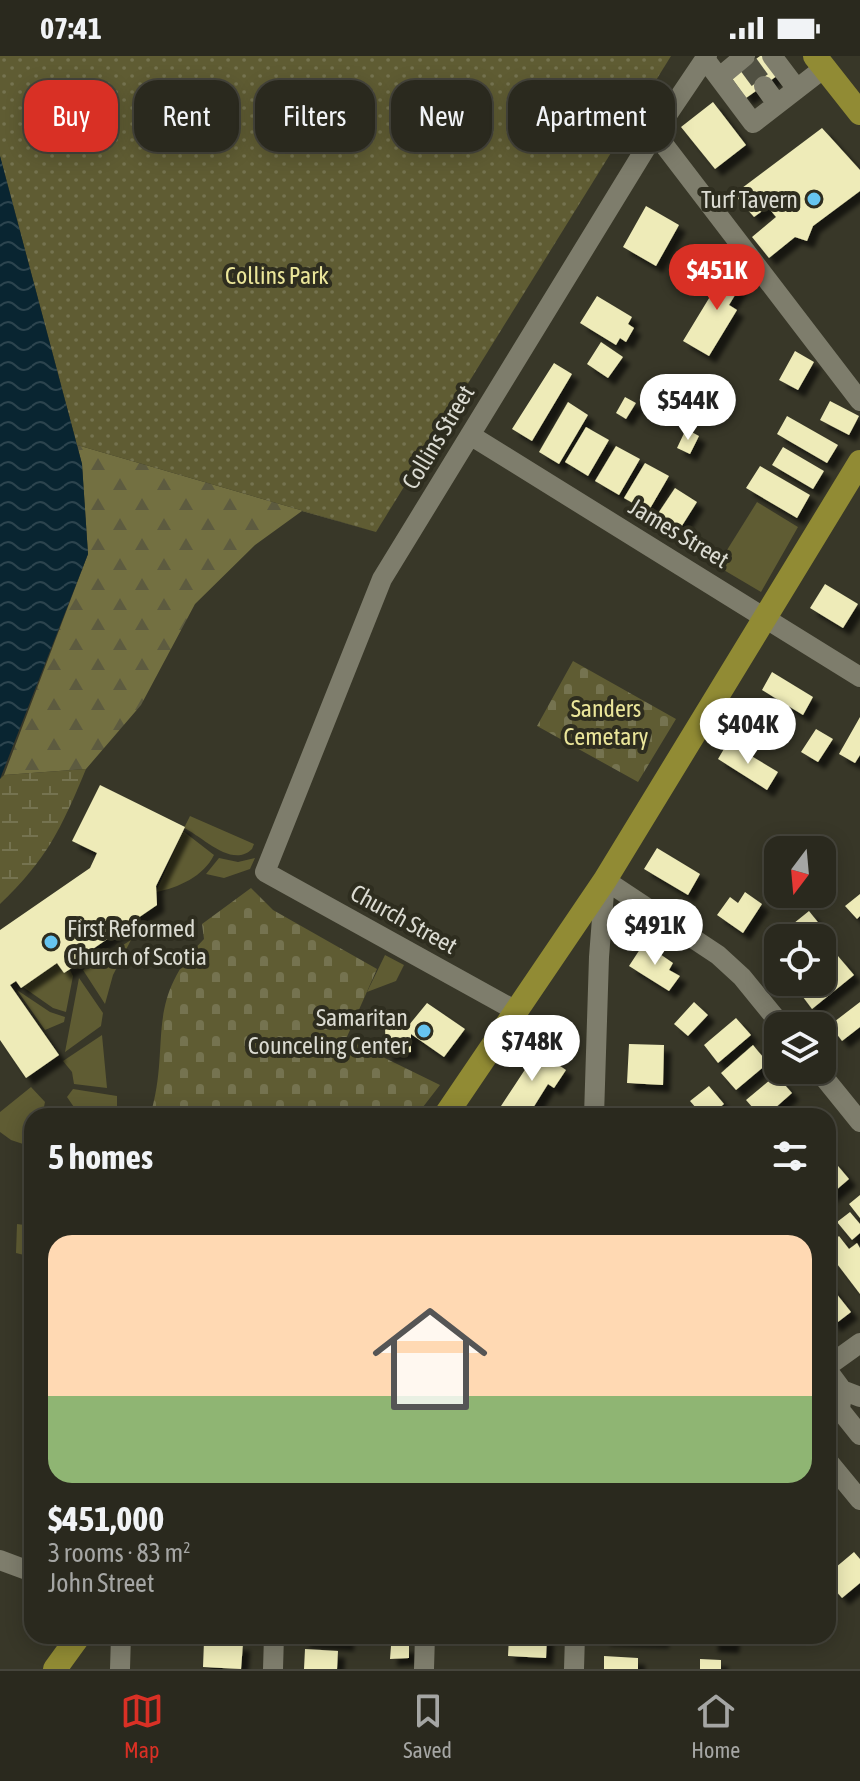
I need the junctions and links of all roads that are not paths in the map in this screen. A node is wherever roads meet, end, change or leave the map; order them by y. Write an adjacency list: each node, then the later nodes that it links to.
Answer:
1 (772, 56): 7 (street)
2 (706, 57): 5 (street); 8 (street, Collins Street)
3 (745, 59): 5 (street)
4 (820, 62): 7 (street); 10 (main road)
5 (720, 77): 9 (street)
6 (764, 86): 9 (street)
7 (797, 89): 9 (street)
8 (675, 103)
9 (777, 104)
10 (860, 113)
11 (643, 152): 14 (street, Collins Street)
12 (670, 152): 13 (street)
13 (860, 401)
14 (470, 435): 16 (street, James Street); 18 (street, Collins Street)
15 (860, 462): 16 (main road)
16 (764, 616): 17 (street, James Street); 19 (main road)
17 (860, 677)
18 (265, 872): 20 (street, Church Street)
19 (605, 880): 20 (main road); 21 (street); 24 (street)
20 (518, 1012): 23 (main road)
21 (771, 1012)
22 (829, 1084): 25 (street)
23 (451, 1108)
24 (594, 1108)
25 (860, 1122)
26 (860, 1343): 27 (street)
27 (836, 1362)
28 (836, 1377): 29 (street)
29 (851, 1393): 30 (street)
30 (860, 1435)
31 (836, 1470): 32 (street)
32 (859, 1496)
33 (0, 1560): 34 (street)
34 (24, 1569)
35 (73, 1644): 40 (main road)
36 (121, 1644): 41 (street)
37 (274, 1644): 42 (street)
38 (425, 1644): 43 (street)
39 (575, 1644): 44 (street)
40 (55, 1669)
41 (120, 1669)
42 (273, 1669)
43 (424, 1669)
44 (574, 1669)

